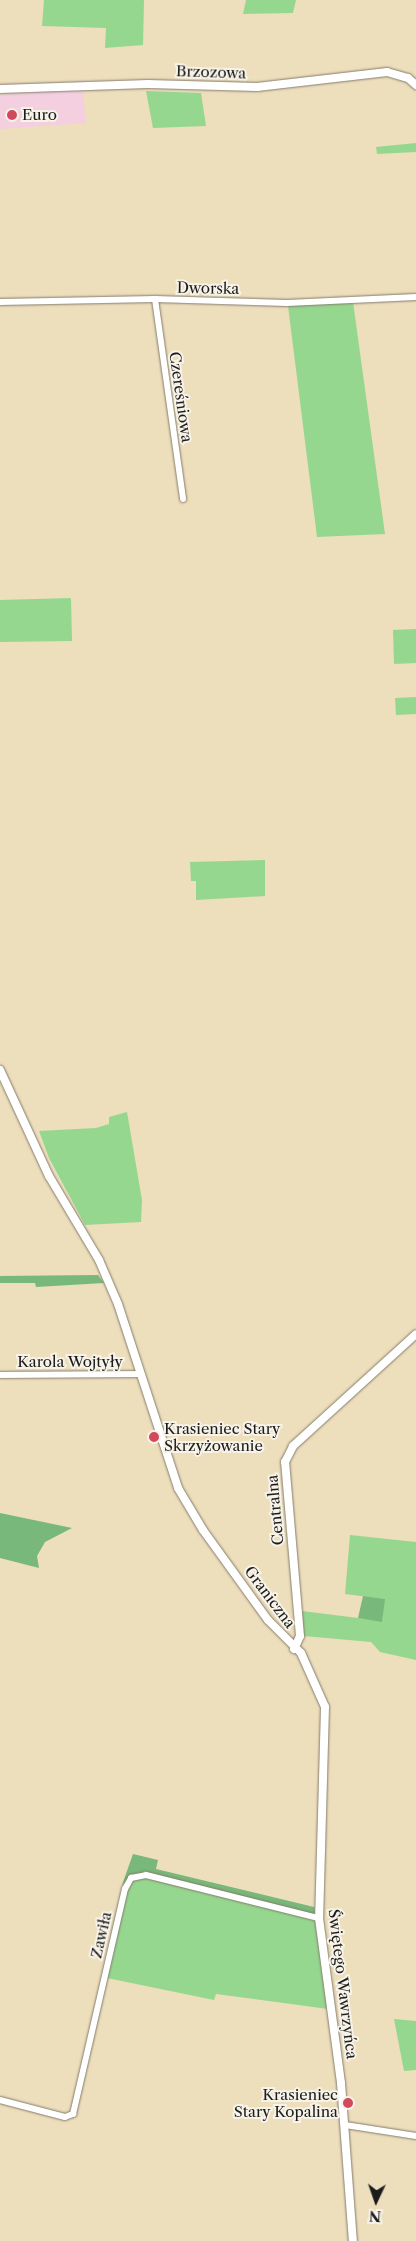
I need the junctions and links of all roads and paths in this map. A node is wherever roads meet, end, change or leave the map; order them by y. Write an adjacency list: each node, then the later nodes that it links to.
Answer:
1 (416, 85): 2 (street, Brzozowa)
2 (0, 89)
3 (416, 297): 4 (street, Dworska)
4 (155, 299): 5 (street, Dworska); 6 (street, Czereśniowa)
5 (0, 302)
6 (183, 499)
7 (0, 1070): 9 (street, Graniczna)
8 (416, 1334): 11 (street, Centralna)
9 (141, 1374): 10 (street, Karola Wojtyły); 11 (street, Graniczna)
10 (0, 1376)
11 (294, 1649): 12 (street, Świętego Wawrzyńca)
12 (319, 1918): 13 (street, Zawiła); 14 (street, Świętego Wawrzyńca)
13 (0, 2100)
14 (345, 2124): 15 (street); 16 (street, Świętego Wawrzyńca)
15 (416, 2136)
16 (353, 2241)

